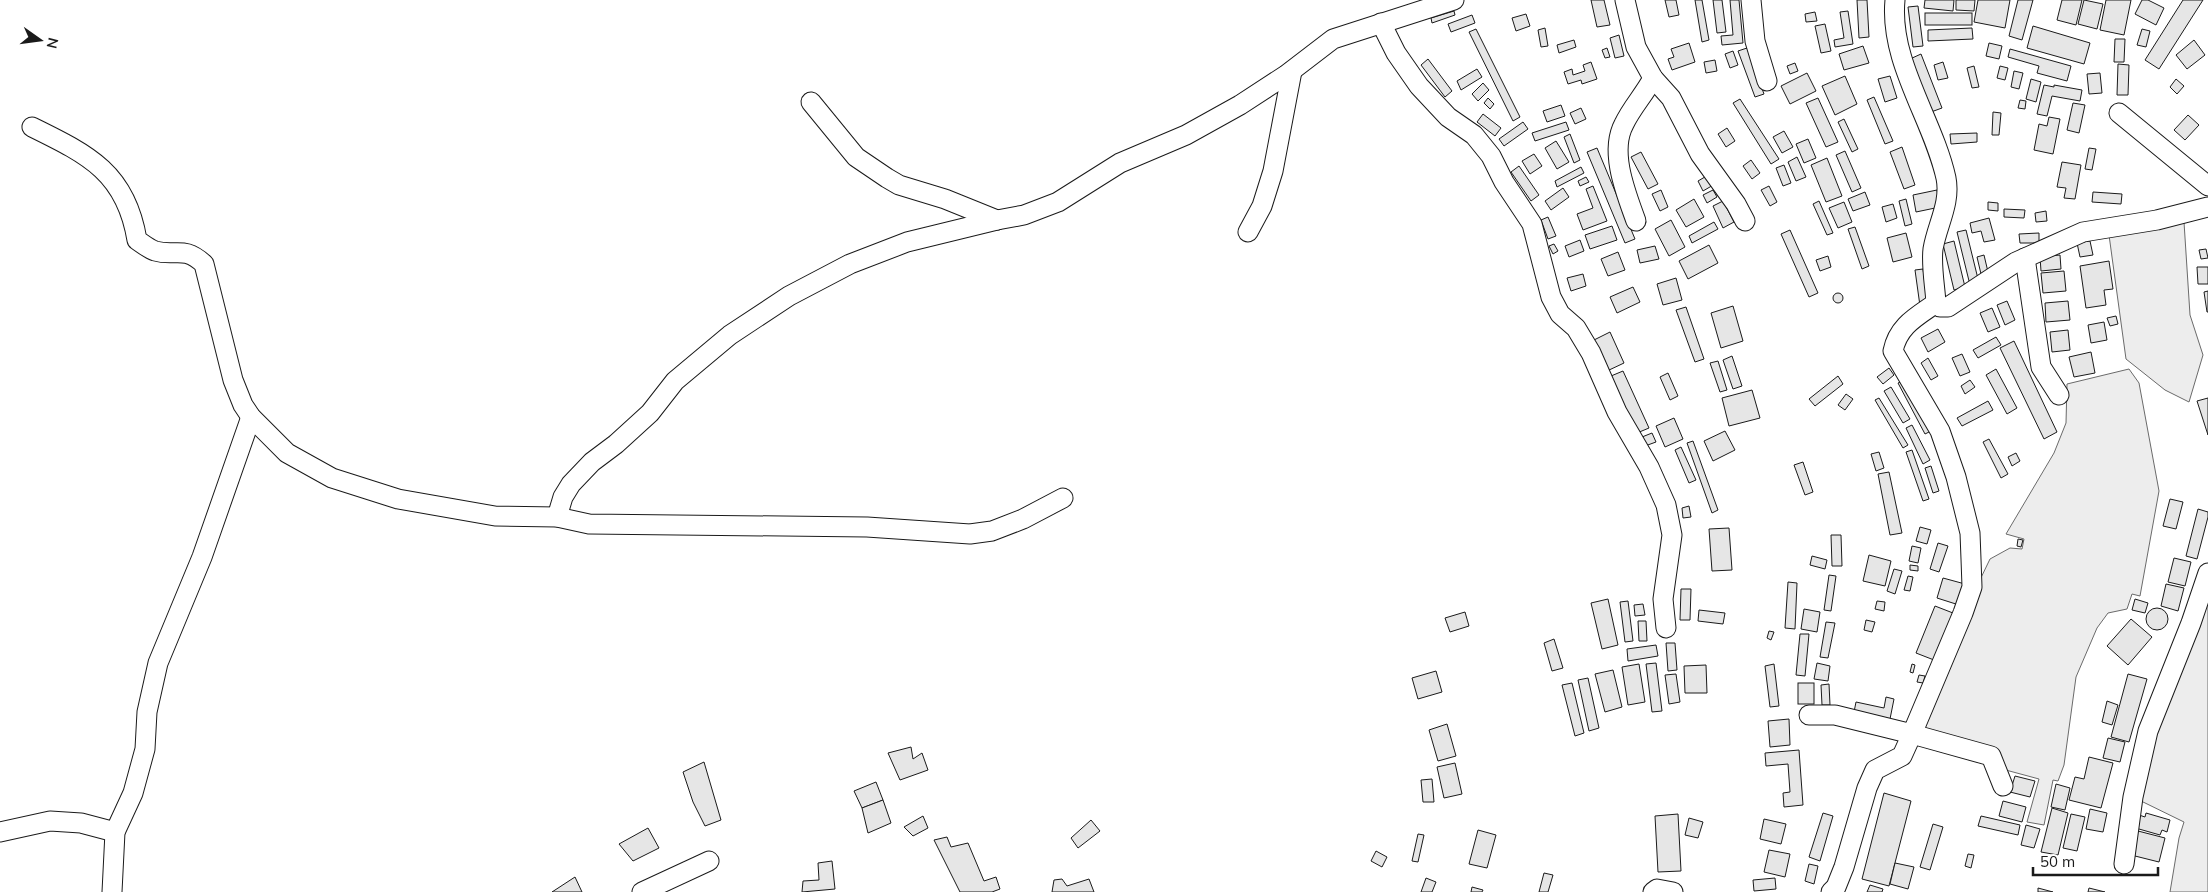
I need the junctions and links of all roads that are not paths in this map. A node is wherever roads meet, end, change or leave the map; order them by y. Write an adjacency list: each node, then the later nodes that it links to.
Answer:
1 (1454, 0): 5 (street)
2 (1625, 0): 8 (street)
3 (1751, 0): 9 (street)
4 (1895, 0): 20 (street)
5 (1430, 3): 6 (street)
6 (1381, 23): 7 (street); 26 (street)
7 (1292, 71): 15 (street); 18 (street)
8 (1653, 78): 16 (street); 17 (street)
9 (1767, 82)
10 (812, 102): 15 (street)
11 (2119, 113): 13 (street)
12 (32, 127): 22 (street)
13 (2208, 186)
14 (2208, 207): 19 (street)
15 (997, 220): 24 (street)
16 (1636, 221)
17 (1744, 221)
18 (1248, 232)
19 (2025, 258): 20 (street); 21 (street)
20 (1936, 303): 28 (street)
21 (2059, 395)
22 (251, 417): 24 (street); 31 (street)
23 (1063, 498): 24 (street)
24 (557, 517)
25 (2208, 573): 33 (street)
26 (1666, 628)
27 (1809, 715): 28 (street)
28 (1912, 734): 29 (street); 38 (street)
29 (2003, 786)
30 (0, 832): 31 (street)
31 (115, 832): 34 (street)
32 (709, 861): 35 (street)
33 (2124, 864)
34 (112, 892)
35 (642, 892)
36 (1653, 892): 37 (street)
37 (1673, 892)
38 (1831, 892)

